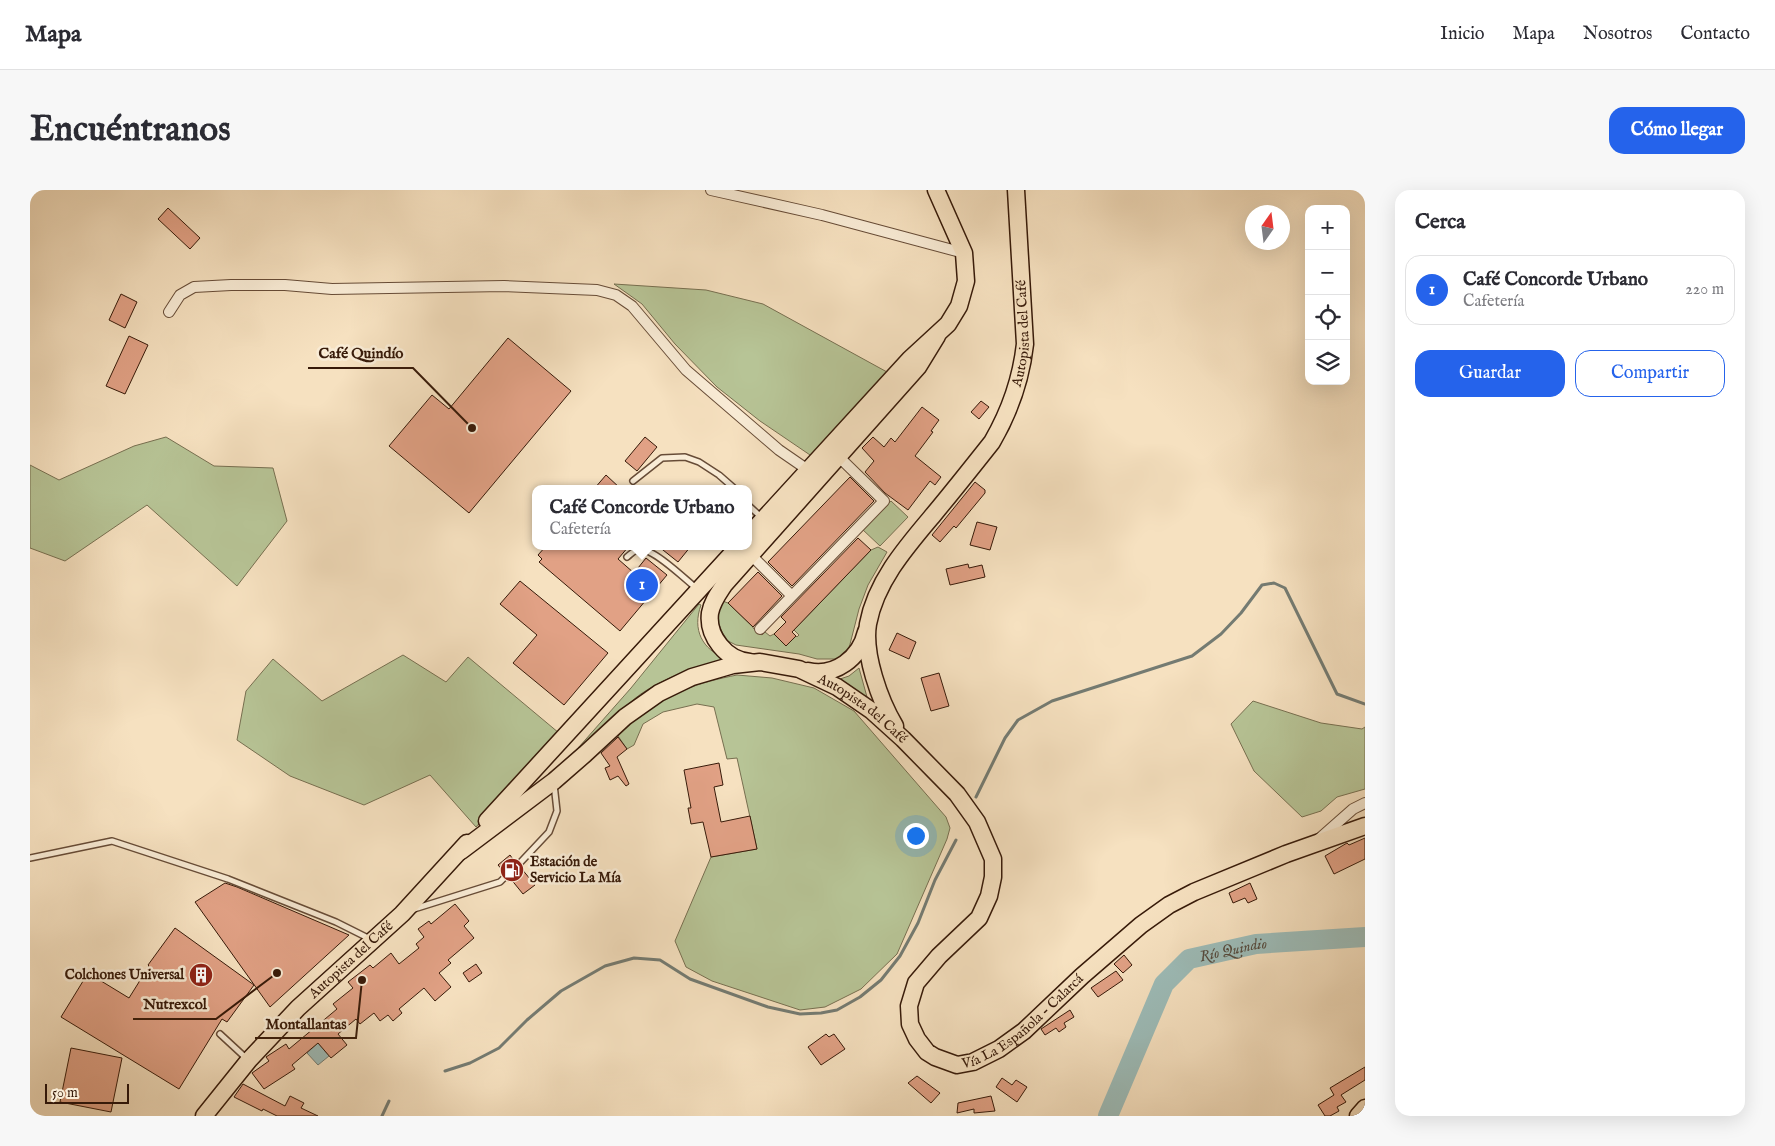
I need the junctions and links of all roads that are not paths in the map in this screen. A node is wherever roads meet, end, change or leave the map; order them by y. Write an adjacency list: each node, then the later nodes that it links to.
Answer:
1 (711, 190): 4 (street)
2 (936, 190): 4 (highway)
3 (1016, 190): 19 (highway, Autopista del Café)
4 (964, 253): 6 (highway)
5 (169, 312): 8 (street)
6 (937, 336): 7 (highway); 8 (highway)
7 (839, 456): 14 (highway); 18 (street)
8 (808, 470): 12 (highway)
9 (632, 481): 10 (lane)
10 (730, 485)
11 (752, 508): 12 (lane)
12 (764, 519): 13 (highway)
13 (752, 532)
14 (752, 544)
15 (745, 551): 17 (highway, Autopista del Café); 18 (street); 21 (highway)
16 (627, 557): 17 (lane)
17 (698, 590): 28 (highway, Autopista del Café)
18 (792, 596): 20 (street)
19 (868, 626): 22 (highway); 23 (highway, Autopista del Café)
20 (760, 629)
21 (760, 662): 22 (highway, Autopista del Café); 24 (highway, Autopista del Café)
22 (799, 669): 23 (highway, Autopista del Café)
23 (903, 739): 27 (highway, Vía La Española - Calarcá)
24 (554, 781): 28 (highway, Autopista del Café); 30 (lane)
25 (1365, 803): 27 (street)
26 (1365, 826): 27 (highway, Vía La Española - Calarcá)
27 (1312, 845)
28 (461, 850): 32 (highway, Autopista del Café)
29 (30, 858): 33 (lane)
30 (518, 865)
31 (507, 875): 32 (lane)
32 (402, 914): 33 (highway, Autopista del Café)
33 (372, 940): 35 (highway, Autopista del Café)
34 (220, 1034): 35 (lane)
35 (249, 1060): 37 (highway, Autopista del Café)
36 (1365, 1108): 38 (highway)
37 (204, 1116)
38 (1358, 1116)

